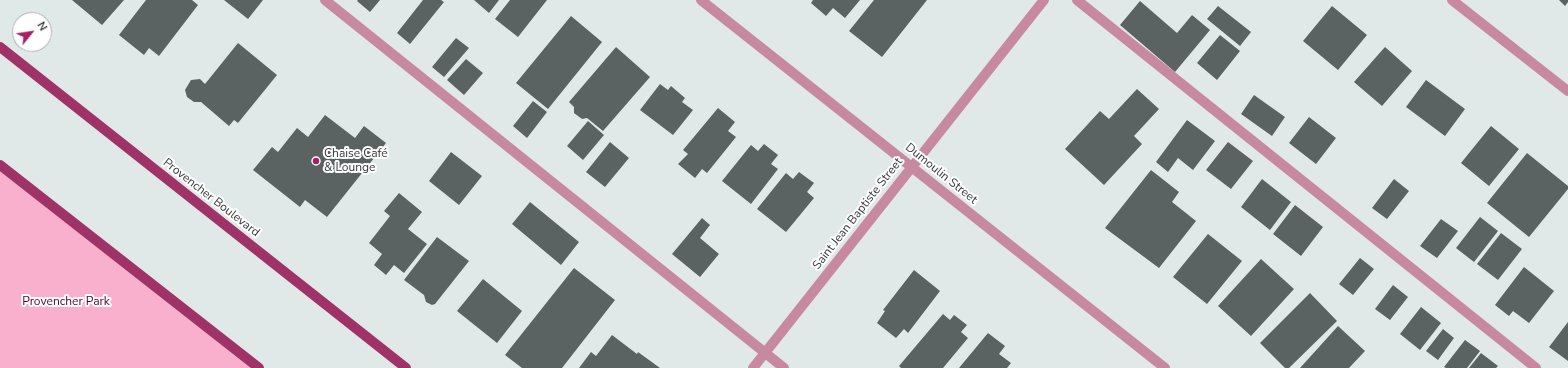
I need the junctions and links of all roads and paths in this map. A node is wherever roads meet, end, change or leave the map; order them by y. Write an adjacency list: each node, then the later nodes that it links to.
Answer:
1 (325, 0): 10 (street)
2 (701, 0): 9 (street, Dumoulin Street)
3 (1044, 0): 9 (street, Saint Jean Baptiste Street)
4 (1077, 0): 16 (street)
5 (1452, 0): 7 (street)
6 (0, 47): 12 (main road, Provencher Boulevard)
7 (1568, 91)
8 (0, 165): 11 (main road)
9 (912, 167): 10 (street, Saint Jean Baptiste Street); 15 (street, Dumoulin Street)
10 (765, 353): 13 (street, Saint Jean Baptiste Street); 14 (street)
11 (259, 368)
12 (406, 368)
13 (753, 368)
14 (784, 368)
15 (1165, 368)
16 (1536, 368)

